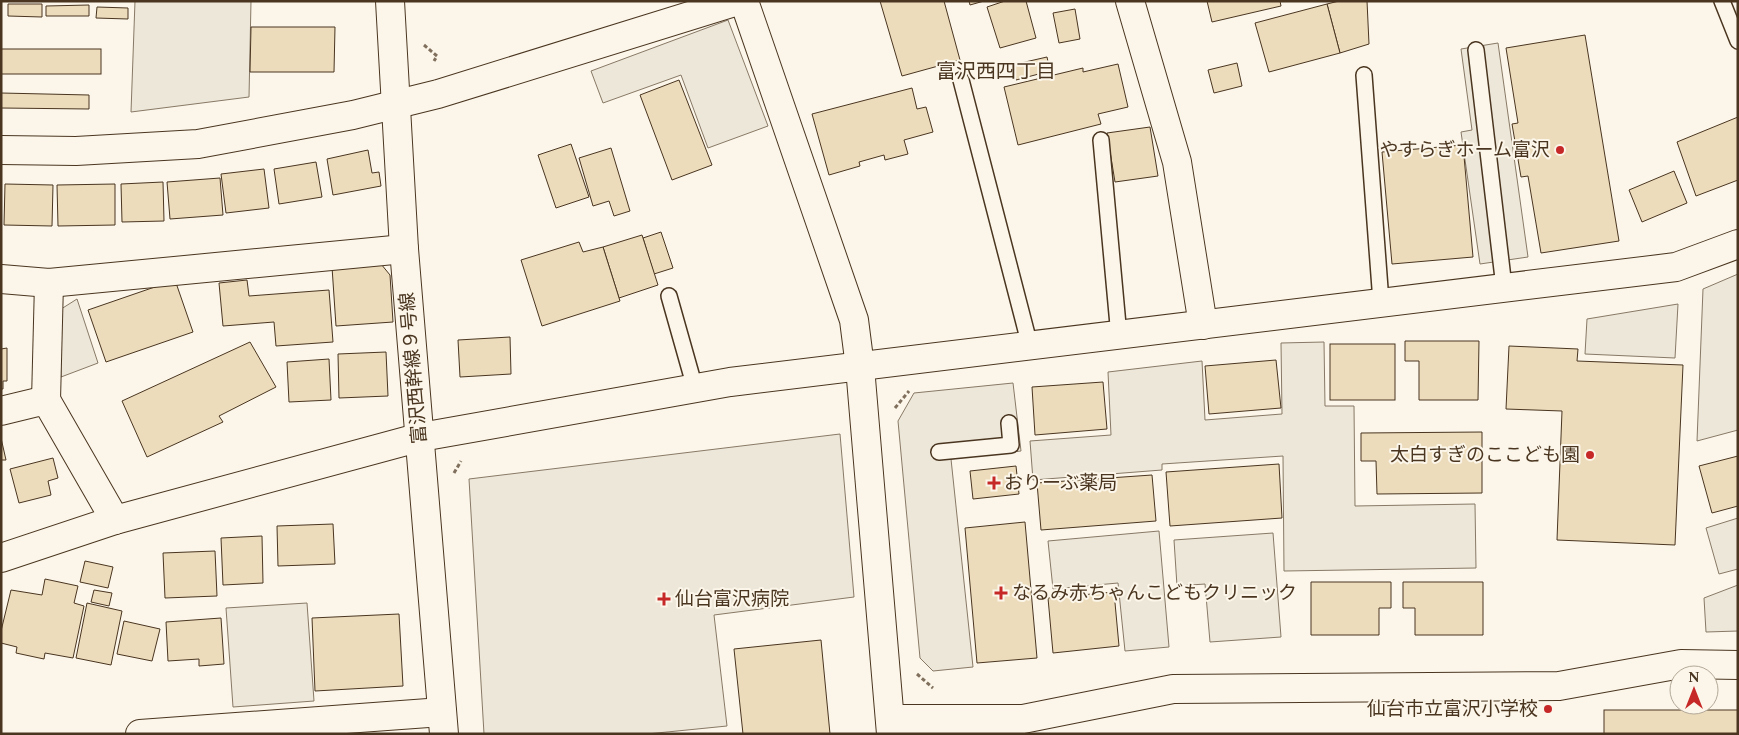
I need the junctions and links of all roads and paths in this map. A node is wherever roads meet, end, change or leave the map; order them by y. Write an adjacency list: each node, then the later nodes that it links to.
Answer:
1 (390, 1): 10 (street, 富沢西幹線９号線)
2 (738, 1): 10 (street)
3 (744, 1): 23 (street)
4 (1130, 1): 20 (street)
5 (1722, 1): 6 (lane)
6 (1738, 40)
7 (1476, 50): 17 (lane)
8 (1364, 75): 19 (lane)
9 (961, 80): 22 (lane)
10 (395, 106): 12 (street); 14 (street, 富沢西幹線９号線)
11 (1101, 140): 21 (lane)
12 (1, 150)
13 (1738, 244): 17 (street)
14 (404, 249): 16 (street); 30 (street, 富沢西幹線９号線)
15 (1, 279): 16 (street)
16 (49, 283): 26 (street)
17 (1504, 287): 19 (street)
18 (668, 296): 25 (lane)
19 (1381, 302): 20 (street)
20 (1203, 325): 21 (street)
21 (1119, 336): 22 (street)
22 (1030, 346): 23 (street)
23 (860, 367): 25 (street); 38 (street)
24 (913, 386): 28 (path)
25 (695, 388): 30 (street)
26 (46, 400): 27 (street); 32 (street)
27 (1, 411)
28 (891, 414)
29 (1009, 423): 31 (lane)
30 (421, 437): 32 (street); 37 (street, 富沢西幹線９号線)
31 (939, 452)
32 (115, 520): 33 (street)
33 (1, 558)
34 (1738, 665): 38 (street)
35 (911, 668): 36 (path)
36 (936, 690)
37 (443, 723): 39 (street)
38 (890, 726)
39 (140, 734)

